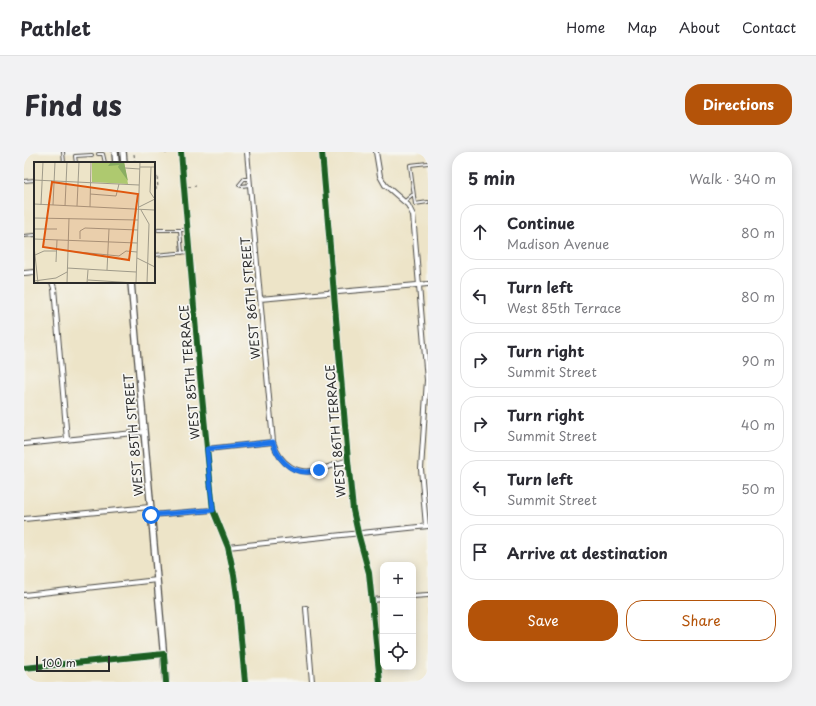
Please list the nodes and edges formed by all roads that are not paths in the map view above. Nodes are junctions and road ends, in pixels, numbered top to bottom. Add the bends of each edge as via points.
1 (63, 152) edge
2 (75, 152) edge
3 (115, 152) edge
4 (123, 152) edge
5 (181, 152) edge
6 (247, 152) edge
7 (322, 152) edge
8 (376, 152) edge
9 (98, 154) dead end
10 (92, 155) dead end
11 (75, 156) junction
12 (64, 162) edge
13 (76, 162) edge
14 (105, 162) edge
15 (116, 162) edge
16 (124, 162) edge
17 (428, 163) edge
18 (250, 178) junction
19 (34, 180) edge
20 (24, 181) edge
21 (250, 185) junction
22 (413, 195) junction
23 (404, 202) junction
24 (428, 202) edge
25 (158, 230) dead end
26 (180, 230) junction
27 (188, 230) junction
28 (34, 235) edge
29 (24, 236) edge
30 (190, 252) junction
31 (182, 253) junction
32 (155, 255) edge
33 (34, 272) edge
34 (24, 273) edge
35 (52, 283) edge
36 (131, 283) edge
37 (428, 284) edge
38 (420, 286) junction
39 (334, 293) junction
40 (260, 299) junction
41 (144, 432) junction
42 (67, 440) junction
43 (273, 442) junction
44 (24, 444) edge
45 (207, 449) junction
46 (348, 460) junction
47 (150, 507) junction
48 (213, 510) junction
49 (151, 515) junction
50 (24, 520) edge
51 (427, 526) edge
52 (358, 533) junction
53 (228, 547) junction
54 (157, 580) junction
55 (24, 595) edge
56 (428, 595) edge
57 (416, 596) edge
58 (380, 599) edge
59 (373, 600) junction
60 (306, 608) dead end
61 (164, 654) junction
62 (24, 668) edge
63 (166, 682) edge
64 (244, 682) edge
65 (312, 682) edge
66 (380, 682) edge

1 - 12 lane
2 - 11 lane
3 - 15 main road
4 - 16 main road
5 - 27 street, WEST 85TH TERRACE
6 - 18 street, WEST 86TH STREET
7 - 39 street, WEST 86TH TERRACE
8 - 23 street via 380,176 385,185
9 - 14 lane via 103,154
10 - 11 lane
11 - 13 lane
17 - 22 lane via 410,165
18 - 21 street, WEST 86TH STREET
18 - 21 lane via 244,179 239,185
19 - 20 lane
21 - 40 street, WEST 86TH STREET
22 - 23 lane
22 - 24 lane via 415,204
23 - 38 street via 413,215
25 - 26 lane
26 - 27 lane
26 - 31 lane
27 - 30 street, WEST 85TH TERRACE
28 - 29 lane
30 - 31 lane
30 - 45 street, WEST 85TH TERRACE
31 - 32 lane
33 - 34 street
35 - 42 street
36 - 41 main road, WEST 85TH STREET
37 - 38 street
38 - 39 street
38 - 51 street via 427,380 421,469
39 - 40 street
39 - 46 street, WEST 86TH TERRACE
40 - 43 street, WEST 86TH STREET
41 - 42 street
41 - 47 main road, WEST 85TH STREET
42 - 44 street
43 - 45 street
43 - 46 street via 280,458 296,470 319,470
45 - 48 street, WEST 85TH TERRACE
46 - 52 street, WEST 86TH TERRACE
47 - 49 main road, WEST 85TH STREET
47 - 50 street
48 - 49 street
48 - 53 street, WEST 85TH TERRACE
49 - 54 main road, WEST 85TH STREET
51 - 52 street
52 - 53 street
52 - 59 street, WEST 86TH TERRACE via 370,573
53 - 64 street, WEST 85TH TERRACE via 237,596
54 - 55 street
54 - 61 main road, WEST 85TH STREET
56 - 57 street
58 - 59 street
59 - 66 street, WEST 86TH TERRACE
60 - 65 street
61 - 62 street
61 - 63 main road, WEST 85TH STREET

